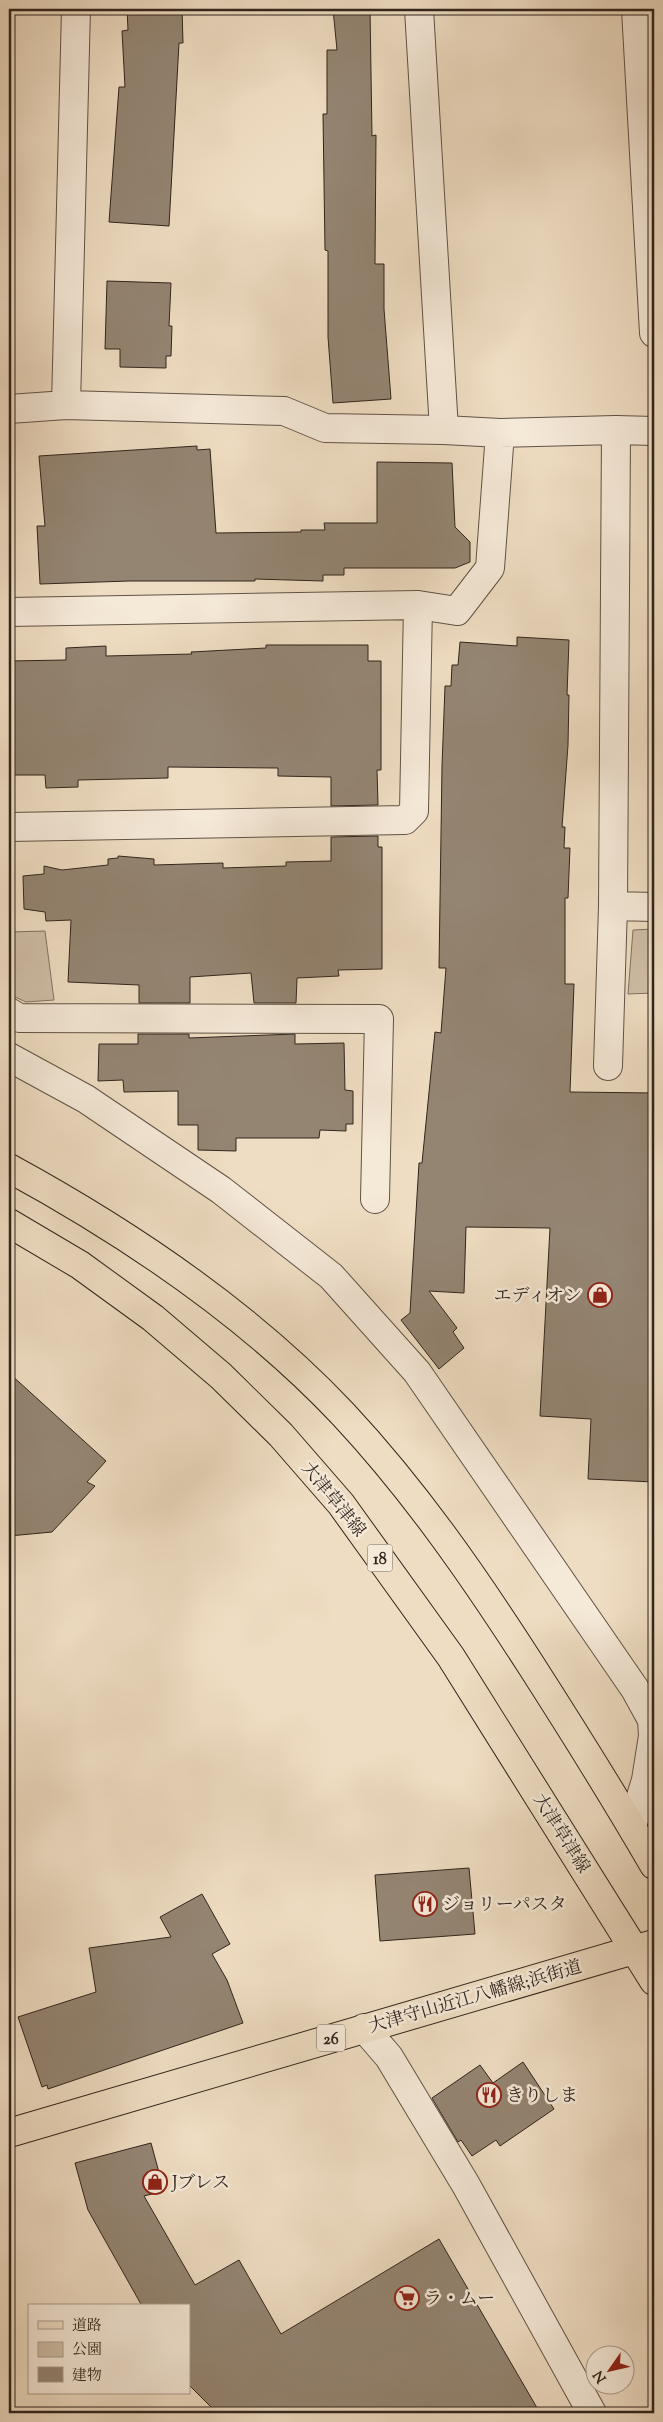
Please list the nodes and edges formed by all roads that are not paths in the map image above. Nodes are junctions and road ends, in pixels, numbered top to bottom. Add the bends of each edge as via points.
1 (76, 9) edge
2 (419, 9) edge
3 (636, 9) edge
4 (654, 333) edge
5 (66, 405) junction
6 (9, 409) edge
7 (444, 430) junction
8 (616, 430) junction
9 (654, 431) edge
10 (500, 434) junction
11 (418, 605) junction
12 (9, 612) edge
13 (9, 827) edge
14 (613, 906) junction
15 (654, 907) edge
16 (9, 1012) edge
17 (9, 1058) edge
18 (608, 1066) dead end
19 (9, 1168) edge
20 (375, 1199) dead end
21 (9, 1224) edge
22 (632, 1826) junction
23 (654, 1864) edge
24 (645, 1947) edge
25 (654, 1981) edge
26 (364, 2028) junction
27 (9, 2133) edge
28 (592, 2413) edge

1 - 5 street
2 - 7 street
3 - 4 street
5 - 6 street
5 - 7 street via 284,411 325,428
7 - 10 street
8 - 9 street
8 - 10 street
8 - 14 street
10 - 11 street via 490,568 457,611
11 - 12 street
11 - 13 street via 414,811 405,820
14 - 15 street
14 - 18 street
16 - 20 street via 19,1018 379,1020
17 - 22 street via 86,1099 221,1190 331,1276 417,1372 635,1689 652,1720 652,1752
19 - 22 main road via 138,1245 226,1307 344,1415 420,1505 476,1580
21 - 24 main road, 大津草津線 / 18 via 80,1265 153,1318 228,1383 281,1435 335,1497 451,1657
22 - 23 main road
24 - 25 main road, 大津草津線 / 18
24 - 26 main road, 大津守山近江八幡線;浜街道 / 26
26 - 27 main road, 大津守山近江八幡線;浜街道 / 26
26 - 28 street via 389,2057 466,2185

